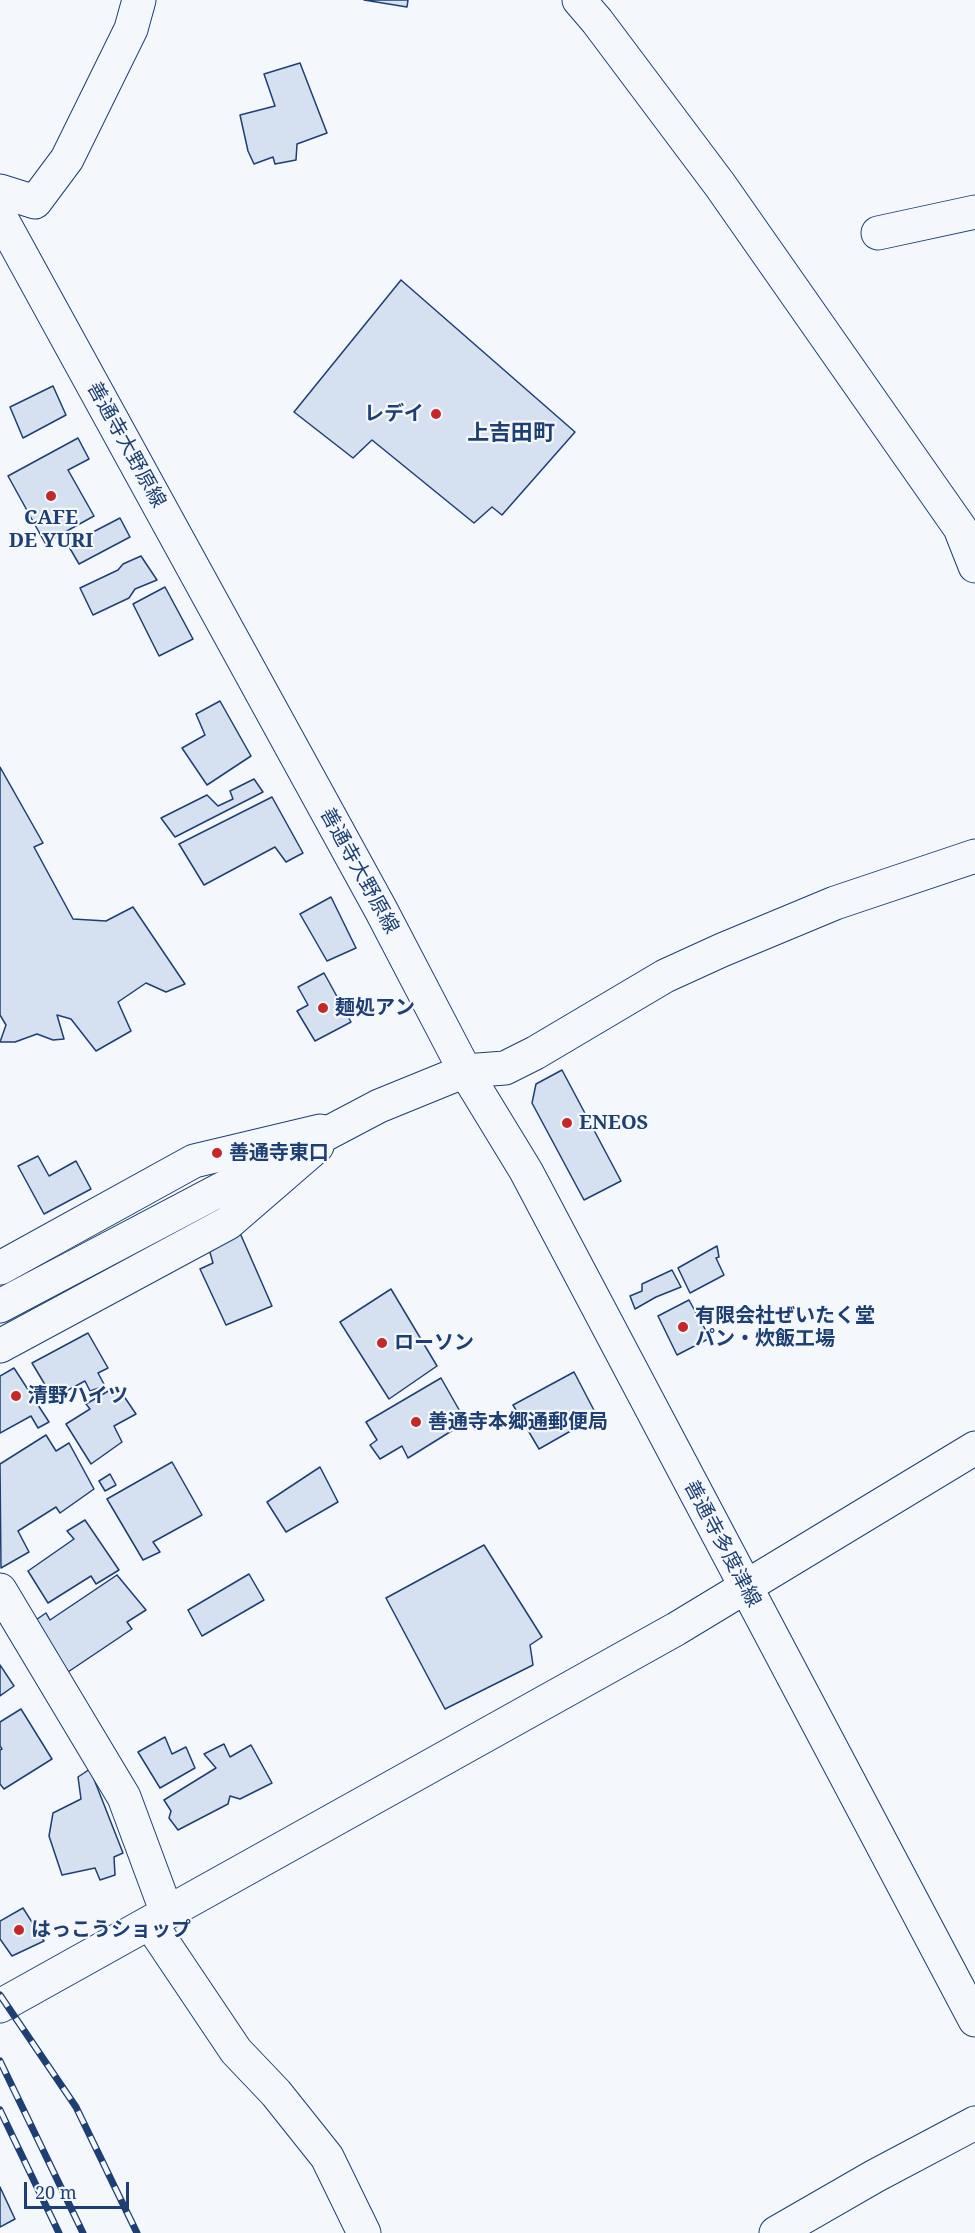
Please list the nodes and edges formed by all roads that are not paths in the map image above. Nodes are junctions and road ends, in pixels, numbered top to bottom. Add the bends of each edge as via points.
1 (139, 0) edge
2 (579, 0) edge
3 (0, 191) edge
4 (975, 212) edge
5 (0, 216) edge
6 (879, 233) dead end
7 (975, 566) edge
8 (975, 856) edge
9 (465, 1071) junction
10 (339, 1127) junction
11 (0, 1268) edge
12 (0, 1306) edge
13 (0, 1346) edge
14 (975, 1448) edge
15 (746, 1588) junction
16 (0, 1590) edge
17 (158, 1918) junction
18 (0, 2006) edge
19 (975, 2020) edge
20 (975, 2123) edge
21 (364, 2233) edge
22 (776, 2233) edge

1 - 3 street via 131,29 67,159 35,202
2 - 7 street via 734,205 960,528
4 - 6 street
5 - 9 street, 善通寺大野原線
8 - 9 street via 835,903 722,950 665,976 505,1068
9 - 10 street
9 - 15 street, 善通寺多度津線 via 526,1171
10 - 11 street via 194,1161
10 - 12 street
10 - 13 street via 228,1223
14 - 15 street
15 - 17 street
15 - 19 street, 善通寺多度津線
16 - 17 street via 124,1797
17 - 18 street
17 - 21 street via 236,2051 327,2157
20 - 22 street

